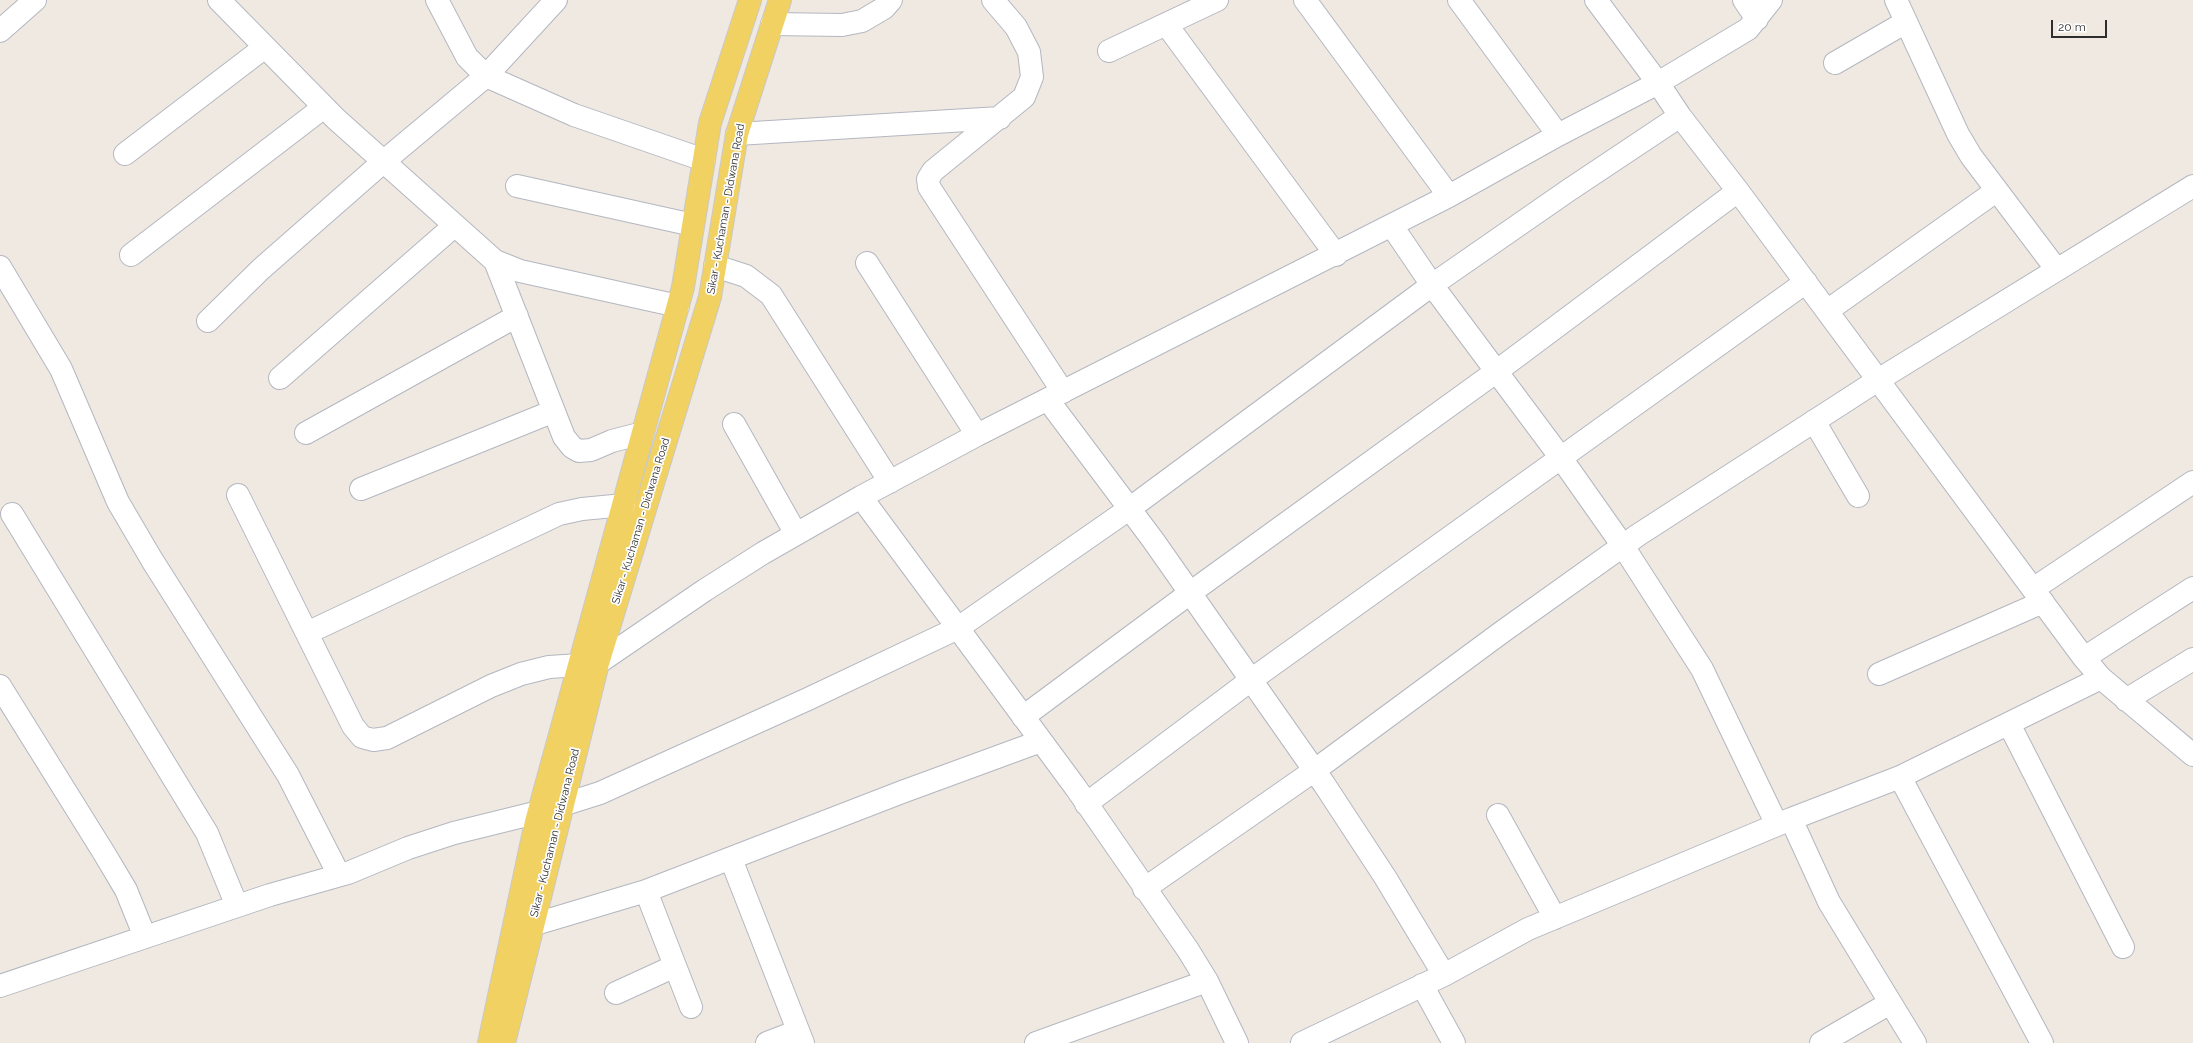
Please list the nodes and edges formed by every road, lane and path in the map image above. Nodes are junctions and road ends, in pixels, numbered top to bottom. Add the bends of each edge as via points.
1 (35, 0) edge
2 (219, 0) edge
3 (437, 0) edge
4 (556, 0) edge
5 (780, 0) edge
6 (891, 0) edge
7 (993, 0) edge
8 (1217, 0) edge
9 (1305, 0) edge
10 (1459, 0) edge
11 (1596, 0) edge
12 (1744, 0) edge
13 (1771, 0) edge
14 (1896, 0) edge
15 (745, 1) edge
16 (1757, 19) junction
17 (1906, 22) junction
18 (772, 24) junction
19 (1166, 24) junction
20 (0, 31) edge
21 (266, 47) junction
22 (1109, 51) dead end
23 (1835, 63) dead end
24 (486, 76) junction
25 (1658, 83) junction
26 (324, 107) junction
27 (1680, 116) junction
28 (1000, 118) junction
29 (737, 134) junction
30 (1558, 135) junction
31 (125, 154) dead end
32 (704, 160) junction
33 (383, 162) junction
34 (517, 186) dead end
35 (2193, 186) edge
36 (1996, 191) junction
37 (1738, 192) junction
38 (1450, 196) junction
39 (694, 225) junction
40 (454, 226) junction
41 (1392, 226) junction
42 (132, 255) dead end
43 (1336, 255) junction
44 (495, 261) junction
45 (867, 263) dead end
46 (715, 266) junction
47 (0, 267) edge
48 (2057, 270) junction
49 (1806, 282) junction
50 (1432, 285) junction
51 (7, 292) edge
52 (678, 306) junction
53 (1827, 311) junction
54 (517, 316) junction
55 (208, 321) dead end
56 (1498, 371) junction
57 (280, 378) dead end
58 (1878, 380) junction
59 (1055, 396) junction
60 (554, 411) junction
61 (1814, 422) junction
62 (734, 424) dead end
63 (306, 433) dead end
64 (644, 433) junction
65 (977, 435) junction
66 (1561, 458) junction
67 (890, 482) junction
68 (2193, 482) edge
69 (361, 489) dead end
70 (238, 495) dead end
71 (1858, 496) dead end
72 (861, 497) junction
73 (624, 505) junction
74 (1129, 509) junction
75 (12, 514) dead end
76 (796, 534) junction
77 (1623, 546) junction
78 (2193, 588) edge
79 (1190, 593) junction
80 (2038, 596) junction
81 (958, 628) junction
82 (307, 633) junction
83 (2084, 658) junction
84 (2193, 660) edge
85 (589, 664) junction
86 (1879, 674) dead end
87 (2101, 678) junction
88 (1251, 680) junction
89 (0, 686) edge
90 (2126, 700) junction
91 (1024, 717) junction
92 (2009, 724) junction
93 (1041, 741) junction
94 (2193, 755) edge
95 (1315, 770) junction
96 (1900, 777) junction
97 (1086, 804) junction
98 (562, 805) junction
99 (539, 812) junction
100 (1498, 815) dead end
101 (1784, 822) junction
102 (731, 859) junction
103 (339, 875) junction
104 (1144, 889) junction
105 (646, 891) junction
106 (237, 906) junction
107 (1555, 918) junction
108 (532, 925) junction
109 (145, 937) junction
110 (2123, 947) dead end
111 (675, 966) junction
112 (1444, 975) junction
113 (1207, 981) junction
114 (1422, 985) junction
115 (0, 986) edge
116 (616, 993) dead end
117 (1890, 1003) junction
118 (690, 1007) dead end
119 (800, 1037) edge
120 (489, 1043) edge
121 (504, 1043) edge
122 (767, 1043) edge
123 (1036, 1043) edge
124 (1237, 1043) edge
125 (1302, 1043) edge
126 (1454, 1043) edge
127 (1821, 1043) edge
128 (1915, 1043) edge
129 (2042, 1043) edge

1 - 20 street
2 - 21 street
3 - 24 street via 467,57
4 - 24 street
5 - 18 main road, Sikar - Kuchaman - Didwana Road
6 - 18 street via 884,8 855,23
7 - 28 street via 1016,27 1029,52 1032,77 1024,97
8 - 19 street
9 - 38 street
10 - 30 street
11 - 25 street
12 - 16 street
13 - 16 street
14 - 17 street
15 - 32 main road, Sikar - Kuchaman - Didwana Road via 710,123
16 - 25 street via 1748,29
17 - 23 street
17 - 36 street via 1958,134
18 - 29 main road, Sikar - Kuchaman - Didwana Road
19 - 22 street
19 - 43 street
21 - 26 street
21 - 31 street
24 - 32 street via 574,115
24 - 33 street
25 - 27 street
25 - 30 street
26 - 33 street
26 - 42 street
27 - 37 street
27 - 50 street
28 - 29 street
28 - 59 street via 933,171 928,179 929,187
29 - 46 main road, Sikar - Kuchaman - Didwana Road
30 - 38 street
32 - 39 main road, Sikar - Kuchaman - Didwana Road
33 - 40 street
33 - 55 street via 261,269
34 - 39 street
35 - 48 street
36 - 48 street
36 - 53 street
37 - 49 street
37 - 56 street
38 - 41 street
39 - 52 main road, Sikar - Kuchaman - Didwana Road
40 - 44 street
40 - 57 street
41 - 43 street
41 - 50 street
43 - 59 street
44 - 52 street via 520,271
44 - 54 street
45 - 65 street
46 - 67 street via 746,276 772,295
46 - 85 main road, Sikar - Kuchaman - Didwana Road via 710,297
47 - 51 street
48 - 58 street
49 - 53 street
49 - 66 street
50 - 56 street
50 - 74 street
51 - 103 street via 61,369 118,502 288,775
52 - 64 main road, Sikar - Kuchaman - Didwana Road
53 - 58 street
54 - 60 street
54 - 63 street
56 - 66 street
56 - 79 street
58 - 61 street
58 - 80 street
59 - 65 street
59 - 74 street
60 - 64 street via 564,437 579,451 591,450 612,441
60 - 69 street
61 - 71 street
61 - 77 street
62 - 76 street
64 - 73 main road, Sikar - Kuchaman - Didwana Road
65 - 67 street
66 - 77 street
66 - 88 street
67 - 72 street
68 - 80 street
70 - 82 street
72 - 76 street
72 - 81 street
73 - 82 street via 559,514
73 - 85 main road, Sikar - Kuchaman - Didwana Road
74 - 79 street
74 - 81 street
75 - 106 street via 207,833
76 - 85 street
77 - 95 street
77 - 101 street via 1702,669
78 - 83 street
79 - 88 street
79 - 91 street
80 - 83 street
80 - 86 street
81 - 91 street
81 - 98 street via 600,793
82 - 85 street via 353,726 362,736 373,740 387,738 491,686 521,674 549,667
83 - 87 street
84 - 90 street
85 - 98 main road, Sikar - Kuchaman - Didwana Road
85 - 99 main road, Sikar - Kuchaman - Didwana Road
87 - 90 street
87 - 92 street
88 - 95 street
88 - 97 street
89 - 109 street via 119,877
90 - 94 street
91 - 93 street
92 - 96 street
92 - 110 street
93 - 97 street
93 - 102 street
95 - 104 street
95 - 112 street via 1385,876
96 - 101 street
96 - 129 street
97 - 104 street
98 - 108 main road, Sikar - Kuchaman - Didwana Road
99 - 103 street via 454,833
99 - 120 main road, Sikar - Kuchaman - Didwana Road
100 - 107 street
101 - 107 street
101 - 117 street
102 - 105 street
102 - 119 street
103 - 106 street
104 - 113 street
105 - 108 street
105 - 111 street
106 - 109 street
107 - 112 street via 1528,929
108 - 121 main road, Sikar - Kuchaman - Didwana Road
109 - 115 street
111 - 116 street
111 - 118 street
112 - 114 street
113 - 123 street
113 - 124 street
114 - 125 street
114 - 126 street
117 - 127 street
117 - 128 street
119 - 122 street

